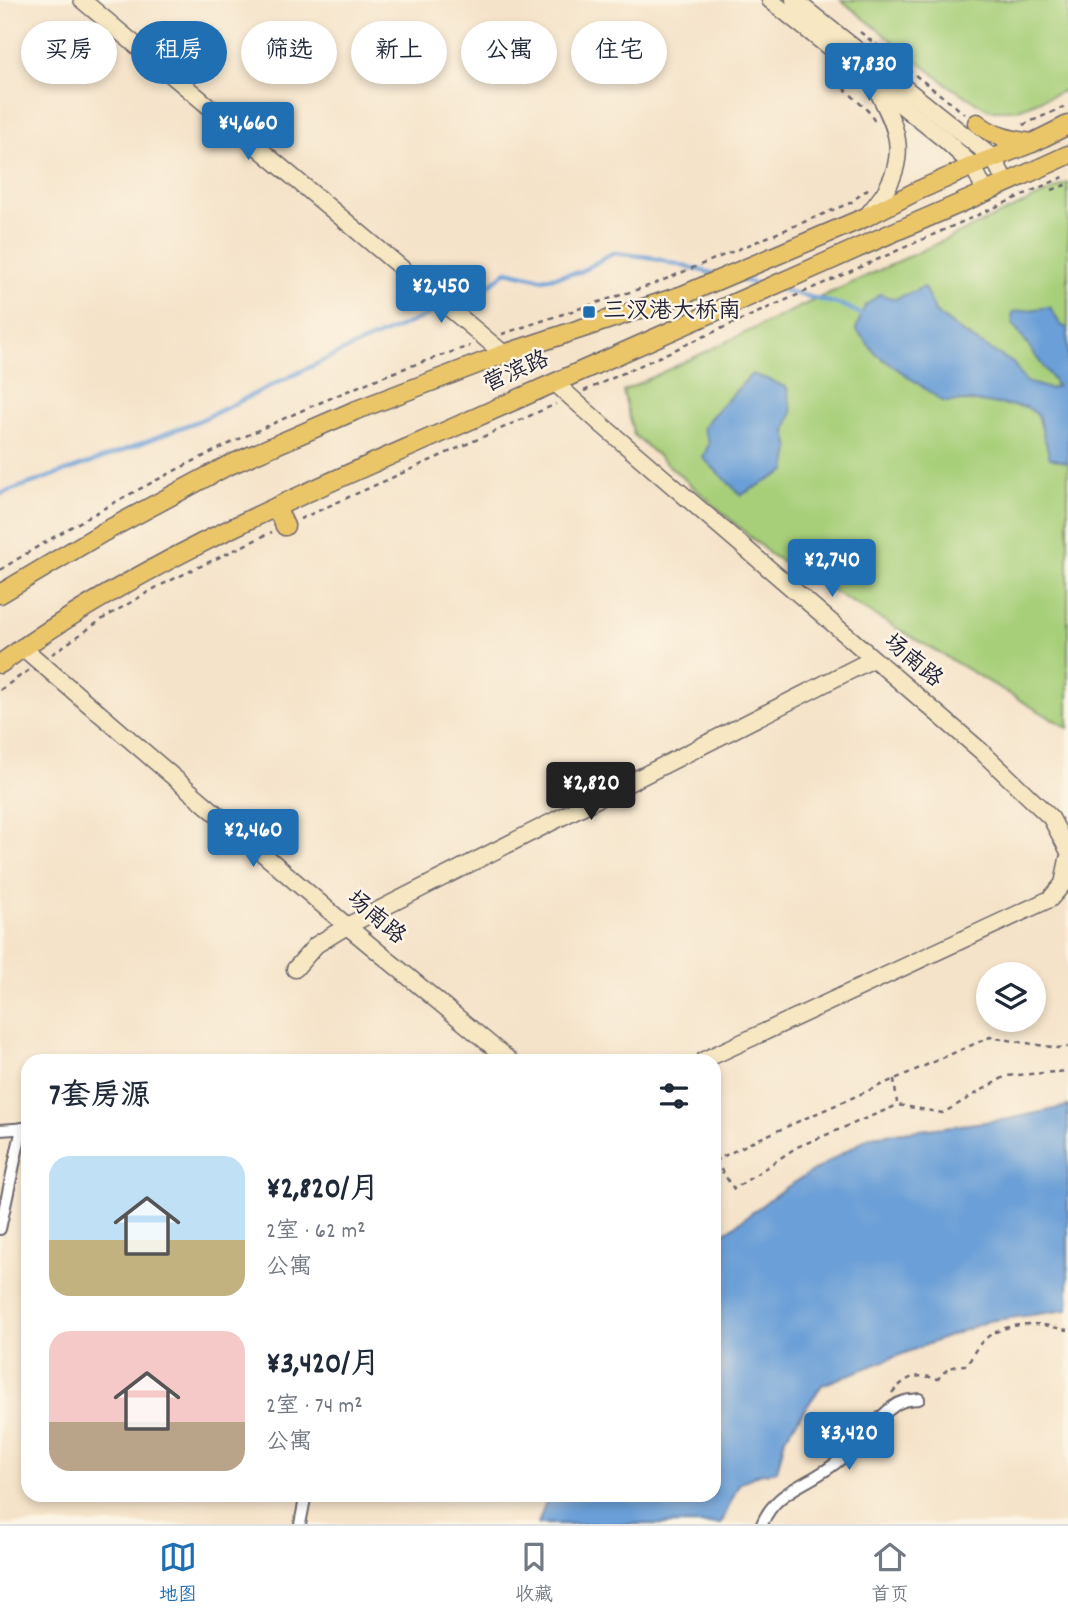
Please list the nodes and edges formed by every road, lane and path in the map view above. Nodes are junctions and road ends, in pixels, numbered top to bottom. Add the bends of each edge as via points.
1 (82, 0) edge
2 (770, 0) edge
3 (794, 0) edge
4 (861, 33) dead end
5 (873, 82) junction
6 (844, 89) dead end
7 (1068, 105) edge
8 (977, 123) joint
9 (1068, 125) edge
10 (1020, 126) dead end
11 (880, 130) dead end
12 (1032, 143) junction
13 (1068, 155) edge
14 (993, 158) junction
15 (973, 166) junction
16 (1068, 175) edge
17 (1006, 182) junction
18 (1068, 184) edge
19 (870, 187) dead end
20 (1052, 190) dead end
21 (986, 193) junction
22 (866, 217) junction
23 (882, 247) junction
24 (654, 284) dead end
25 (504, 354) junction
26 (555, 383) junction
27 (571, 397) junction
28 (276, 508) junction
29 (285, 526) junction
30 (0, 594) edge
31 (22, 647) junction
32 (873, 659) junction
33 (40, 662) junction
34 (0, 664) edge
35 (0, 690) edge
36 (1068, 849) edge
37 (1068, 859) edge
38 (347, 926) junction
39 (296, 969) dead end
40 (1068, 1047) edge
41 (502, 1054) edge
42 (717, 1054) edge
43 (1068, 1071) edge
44 (894, 1079) junction
45 (898, 1105) junction
46 (21, 1128) edge
47 (0, 1130) edge
48 (21, 1144) edge
49 (721, 1157) edge
50 (721, 1171) edge
51 (0, 1229) edge
52 (1068, 1330) edge
53 (919, 1399) dead end
54 (882, 1416) junction
55 (304, 1502) edge
56 (300, 1524) edge
57 (762, 1524) edge

1 - 25 street
2 - 5 street
3 - 14 street
4 - 8 path
5 - 15 street
5 - 22 street via 899,144 897,164 886,190
6 - 11 path via 868,111
7 - 10 path
8 - 12 main road via 1002,138
9 - 12 main road, 营滨路
12 - 14 main road, 营滨路
13 - 17 main road, 营滨路
14 - 15 main road, 营滨路
14 - 17 street
15 - 21 street
15 - 22 main road, 营滨路
16 - 23 path
17 - 21 main road, 营滨路
18 - 20 path
19 - 24 path via 850,203
21 - 23 main road, 营滨路
22 - 25 main road, 营滨路 via 683,295
23 - 26 main road, 营滨路 via 690,322
23 - 27 path
25 - 30 main road, 营滨路 via 225,467
26 - 27 street, 场南路
26 - 28 main road, 营滨路
27 - 29 path
27 - 32 street, 场南路
28 - 29 main road
28 - 31 main road, 营滨路 via 172,558
29 - 33 path via 157,587
31 - 33 street, 场南路
31 - 34 main road, 营滨路
32 - 36 street, 场南路 via 1051,818
32 - 38 street
33 - 35 path
33 - 38 street, 场南路
37 - 42 street via 1063,884 1050,900
38 - 39 street via 316,945
38 - 41 street, 场南路
40 - 44 path via 990,1037
43 - 45 path via 1006,1076 943,1113
44 - 45 path
44 - 49 path
45 - 50 path via 797,1147 734,1189
46 - 47 street
48 - 51 street
52 - 54 path via 1037,1324 998,1331 986,1337 968,1365 952,1366 938,1379 919,1375 907,1379 883,1404
53 - 54 street via 895,1405
54 - 57 street via 853,1449 777,1501
55 - 56 street

